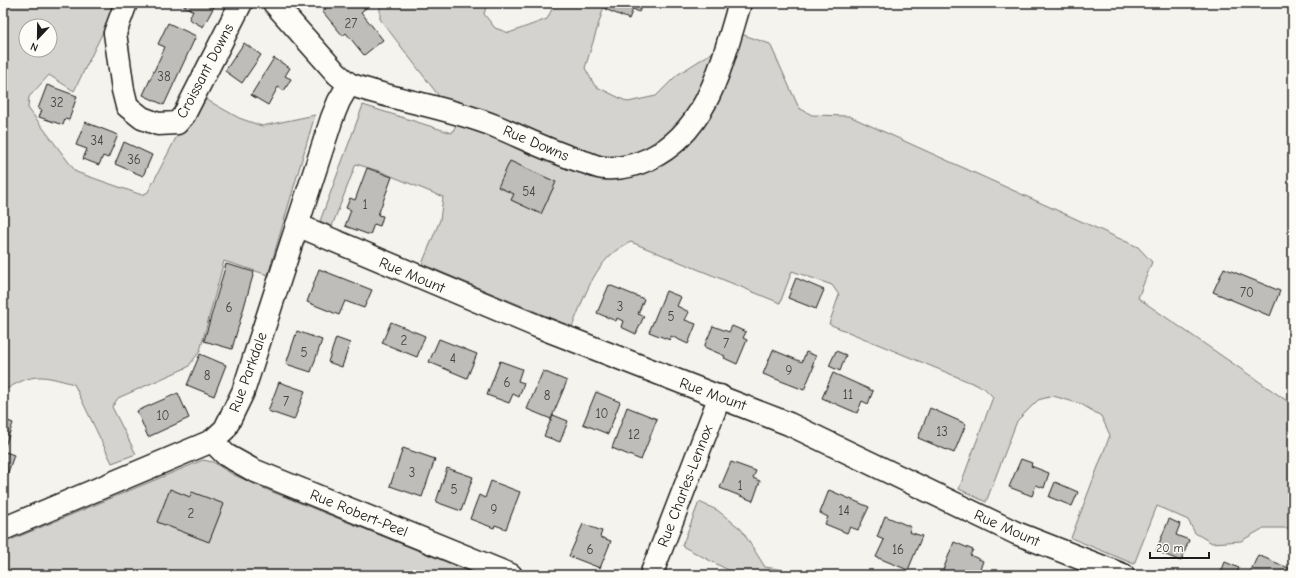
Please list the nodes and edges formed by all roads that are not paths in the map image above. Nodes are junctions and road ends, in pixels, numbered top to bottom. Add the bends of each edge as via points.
1 (126, 3) edge
2 (241, 3) edge
3 (274, 3) edge
4 (740, 3) edge
5 (349, 84) junction
6 (298, 225) junction
7 (720, 396) junction
8 (212, 441) junction
9 (3, 529) edge
10 (511, 575) edge
11 (651, 575) edge
12 (1122, 575) edge

1 - 2 street, Croissant Downs via 115,34 124,95 127,106 142,118 158,124 177,123 184,115
3 - 5 street, Rue Downs via 337,74
4 - 5 street, Rue Downs via 709,96 697,119 681,138 661,153 643,162 622,167 604,168 570,158 493,126
5 - 6 street, Rue Parkdale via 332,118
6 - 7 street, Rue Mount via 537,326
6 - 8 street, Rue Parkdale via 243,392 225,429
7 - 11 street, Rue Charles-Lennox
7 - 12 street, Rue Mount via 789,424 1016,533
8 - 9 street, Rue Parkdale
8 - 10 street, Rue Robert-Peel via 226,455 253,470

